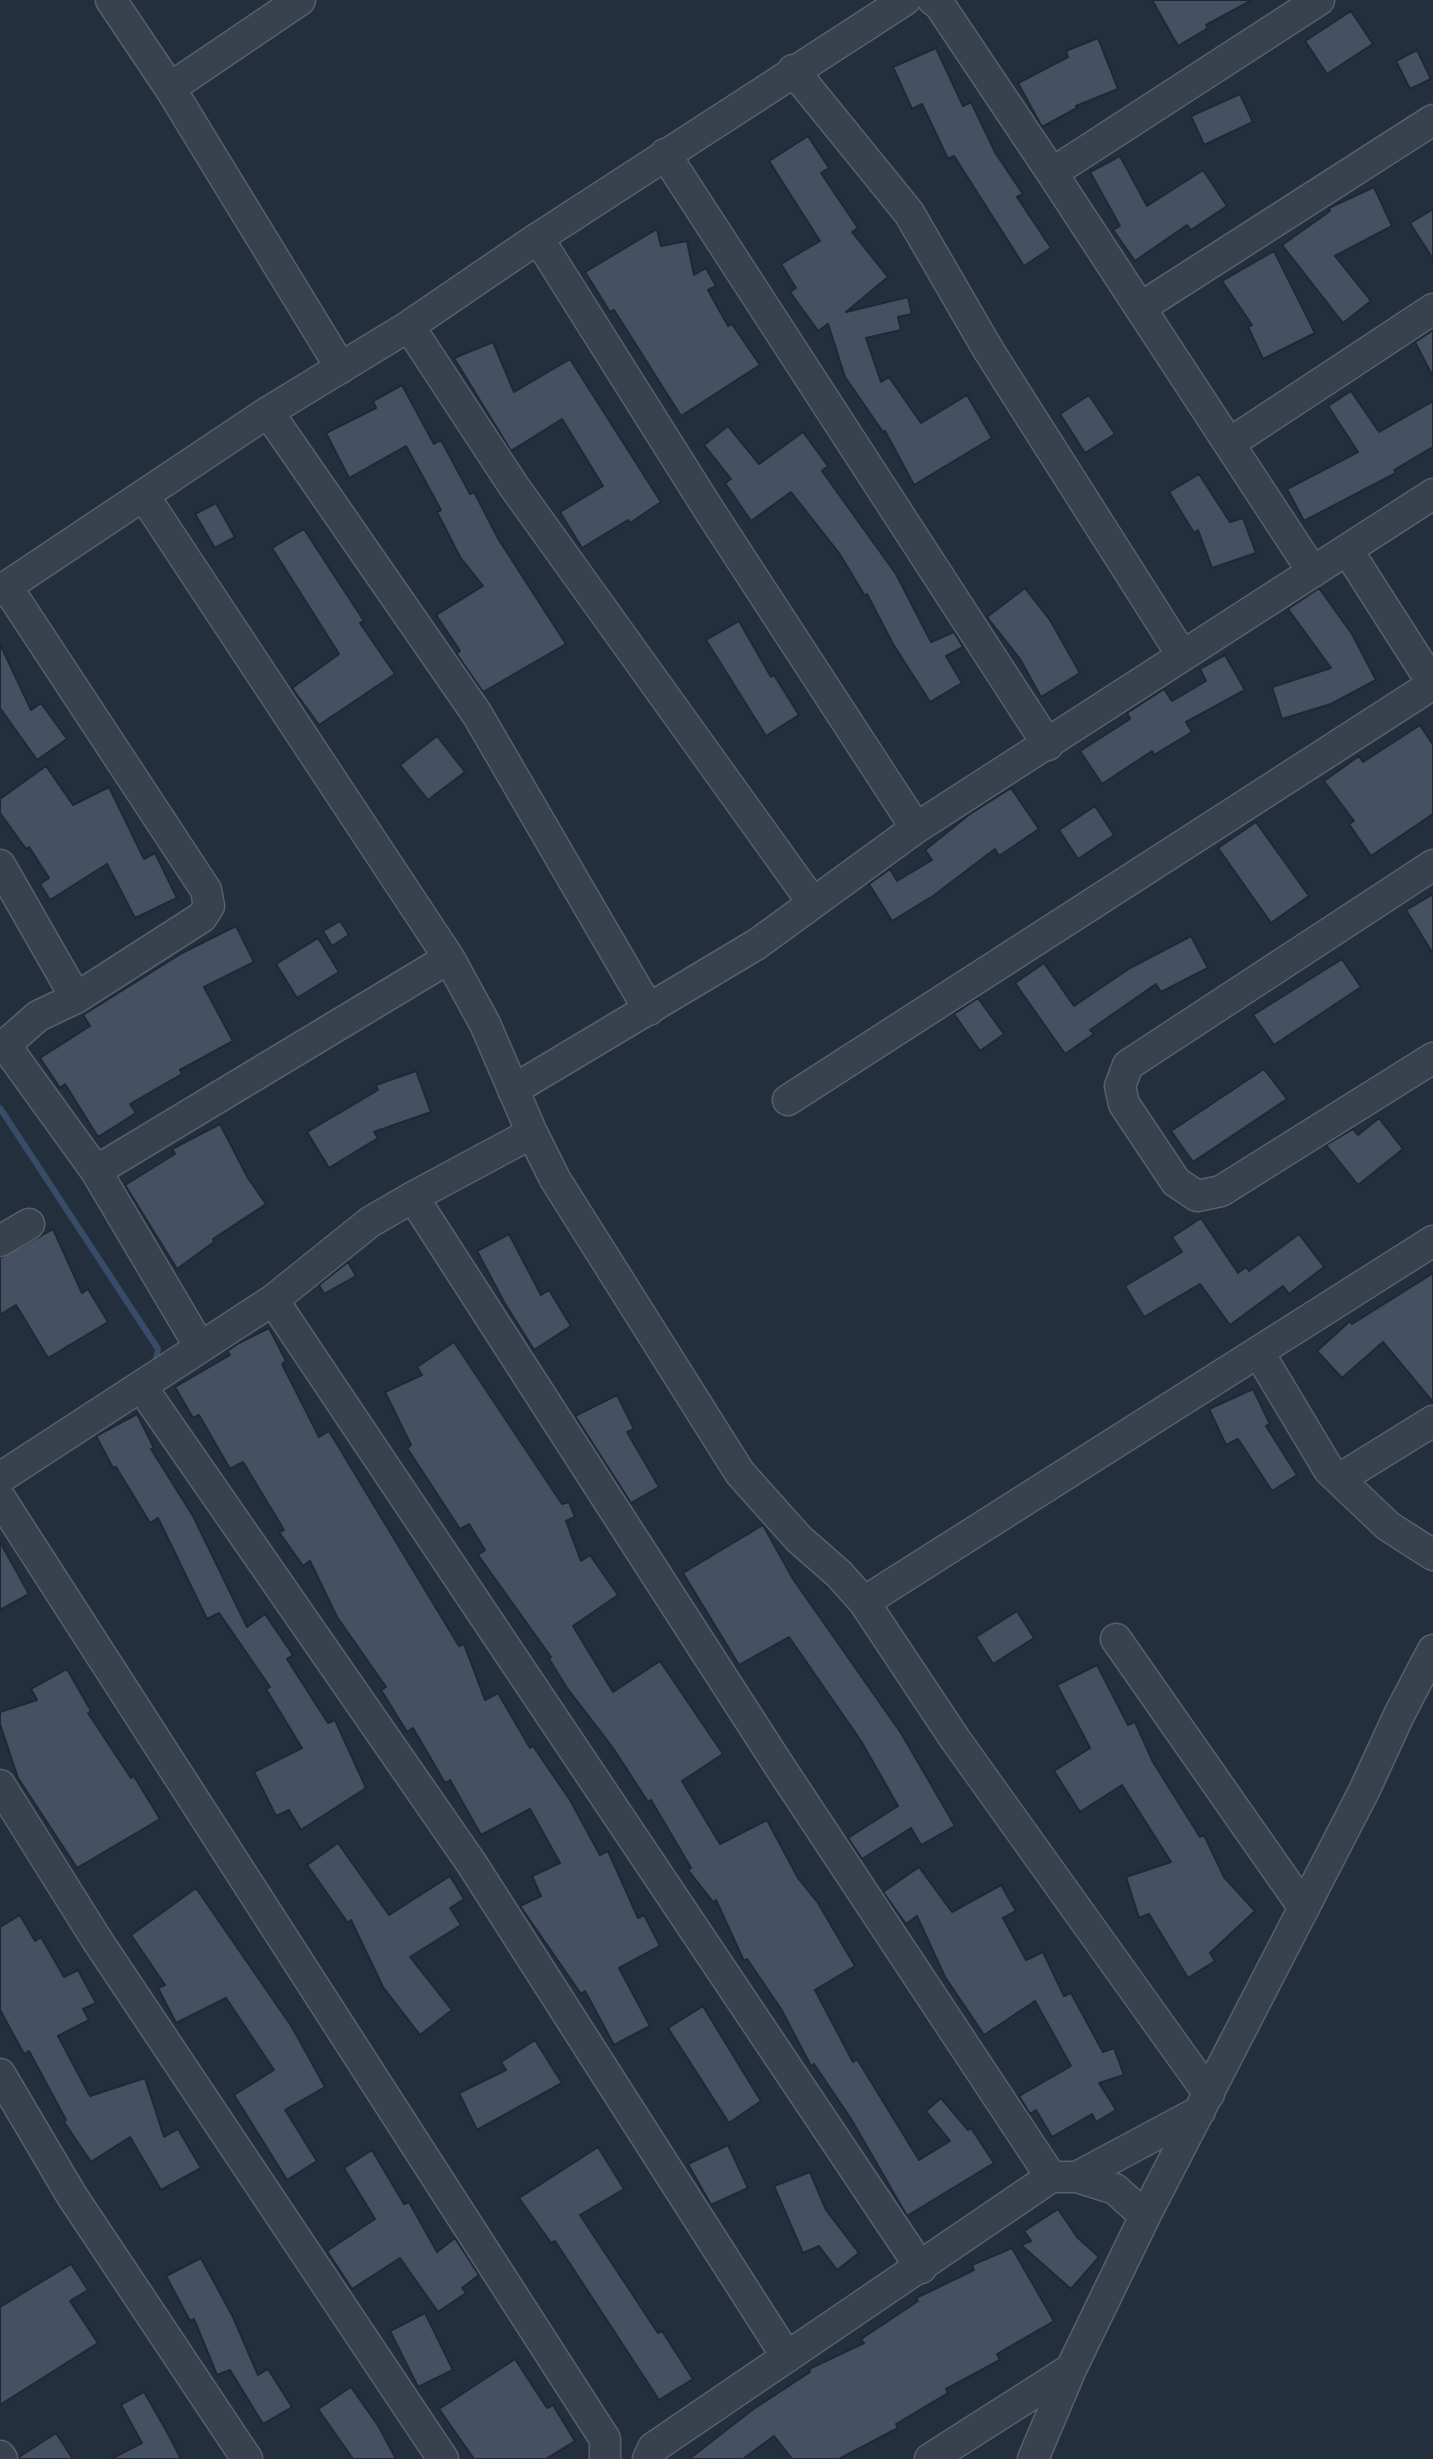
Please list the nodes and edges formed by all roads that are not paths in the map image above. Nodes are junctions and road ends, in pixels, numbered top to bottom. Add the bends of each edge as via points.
1 (111, 0) edge
2 (300, 0) edge
3 (905, 0) edge
4 (933, 0) edge
5 (1319, 0) edge
6 (793, 70) junction
7 (170, 88) junction
8 (1433, 120) edge
9 (665, 154) junction
10 (1052, 173) junction
11 (538, 238) junction
12 (1140, 308) junction
13 (1433, 309) edge
14 (409, 326) junction
15 (341, 368) junction
16 (268, 412) junction
17 (1230, 443) junction
18 (1433, 494) edge
19 (144, 496) junction
20 (1348, 551) junction
21 (1313, 572) junction
22 (3, 589) edge
23 (1182, 655) junction
24 (1433, 684) edge
25 (1048, 745) junction
26 (916, 828) junction
27 (0, 865) edge
28 (1433, 865) edge
29 (813, 903) junction
30 (449, 958) junction
31 (76, 998) junction
32 (649, 1010) junction
33 (1433, 1058) edge
34 (513, 1090) junction
35 (788, 1100) dead end
36 (532, 1133) junction
37 (96, 1171) junction
38 (413, 1198) junction
39 (29, 1224) dead end
40 (0, 1241) edge
41 (1433, 1241) edge
42 (273, 1300) junction
43 (200, 1347) junction
44 (1259, 1353) junction
45 (141, 1387) junction
46 (1433, 1421) edge
47 (0, 1478) edge
48 (1341, 1478) junction
49 (0, 1499) edge
50 (1433, 1555) edge
51 (864, 1602) junction
52 (1116, 1639) dead end
53 (1433, 1650) edge
54 (0, 1785) edge
55 (1304, 1908) junction
56 (0, 2074) edge
57 (1204, 2102) junction
58 (1064, 2177) junction
59 (1145, 2216) junction
60 (921, 2268) junction
61 (787, 2357) junction
62 (1071, 2370) junction
63 (247, 2459) edge
64 (443, 2459) edge
65 (605, 2459) edge
66 (648, 2459) edge
67 (930, 2459) edge
68 (1033, 2459) edge

1 - 7 street
2 - 7 street
3 - 6 street
4 - 10 street
5 - 10 street
6 - 9 street
6 - 23 street via 909,213 989,351
7 - 15 street
8 - 12 street
9 - 11 street
9 - 25 street
10 - 12 street
11 - 14 street
11 - 26 street
12 - 17 street
13 - 17 street
14 - 15 street
14 - 29 street via 513,485
15 - 16 street
16 - 19 street
16 - 32 street via 477,714
17 - 21 street
18 - 20 street
19 - 22 street
19 - 30 street
20 - 21 street
20 - 24 street
21 - 23 street
22 - 31 street via 206,890 209,906 202,917
23 - 25 street
24 - 35 street
25 - 26 street
26 - 29 street
27 - 31 street
28 - 33 street via 1128,1065 1120,1086 1124,1104 1176,1182 1197,1196 1221,1191
29 - 32 street via 757,944
30 - 34 street via 485,1024
30 - 37 street
31 - 37 street via 38,1016 5,1045
32 - 34 street
34 - 36 street
36 - 38 street
36 - 51 street via 555,1179 740,1473
37 - 43 street
38 - 42 street via 370,1223
38 - 58 street via 772,1755
39 - 40 street
41 - 44 street
42 - 43 street
42 - 60 street
43 - 45 street
44 - 48 street via 1329,1469
44 - 51 street
45 - 47 street
45 - 61 street via 472,1864
46 - 48 street
48 - 50 street via 1388,1526
49 - 65 street via 605,2439
51 - 57 street
52 - 55 street
53 - 55 street
54 - 64 street via 97,1940
55 - 57 street
56 - 63 street via 72,2196
57 - 58 street
57 - 59 street
58 - 59 street via 1115,2189
58 - 60 street
59 - 62 street
60 - 61 street
61 - 66 street via 653,2448
62 - 67 street
62 - 68 street

